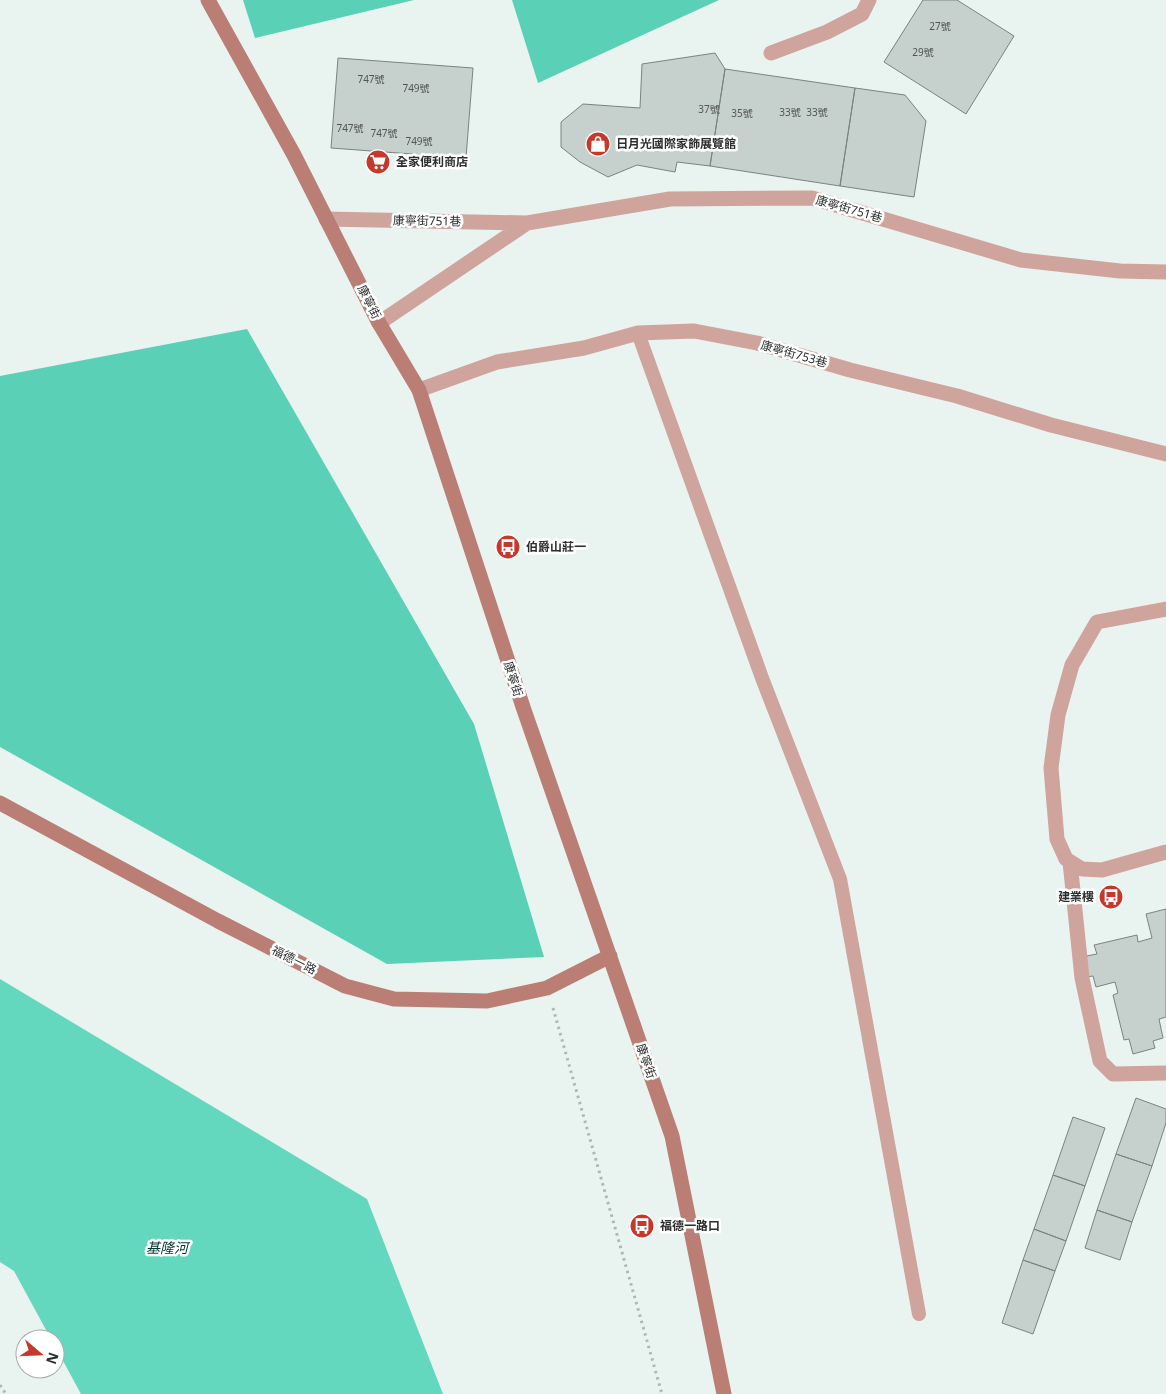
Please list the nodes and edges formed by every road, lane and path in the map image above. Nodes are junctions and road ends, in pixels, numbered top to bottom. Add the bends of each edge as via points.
1 (208, 0) edge
2 (868, 0) edge
3 (771, 53) dead end
4 (326, 220) junction
5 (527, 223) junction
6 (1166, 272) edge
7 (379, 322) junction
8 (638, 333) junction
9 (419, 390) junction
10 (1166, 454) edge
11 (1166, 609) edge
12 (0, 803) edge
13 (1166, 852) edge
14 (1070, 862) junction
15 (610, 956) junction
16 (547, 988) junction
17 (1166, 1073) edge
18 (919, 1314) dead end
19 (0, 1385) edge
20 (6, 1394) edge
21 (662, 1394) edge
22 (724, 1394) edge

1 - 4 street, 康寧街 via 294,155
2 - 3 street via 862,14 828,32
4 - 5 street, 康寧街751巷
4 - 7 street, 康寧街
5 - 6 street, 康寧街751巷 via 670,199 812,198 1021,260 1120,271
5 - 7 street, 康寧街751巷
7 - 9 street, 康寧街
8 - 9 street, 康寧街753巷 via 584,348 497,362
8 - 10 street, 康寧街753巷 via 694,331 757,343 957,396 1051,426
8 - 18 lane via 762,678 840,879
9 - 15 street, 康寧街 via 523,707
11 - 14 street via 1097,622 1072,666 1058,715 1051,768 1057,839
12 - 16 street, 福德一路 via 345,986 394,1000 487,1001
13 - 14 street via 1102,870 1082,869
14 - 17 street via 1082,978 1100,1061 1113,1074
15 - 16 street, 福德一路
15 - 22 street, 康寧街 via 672,1136
16 - 21 path
19 - 20 path

